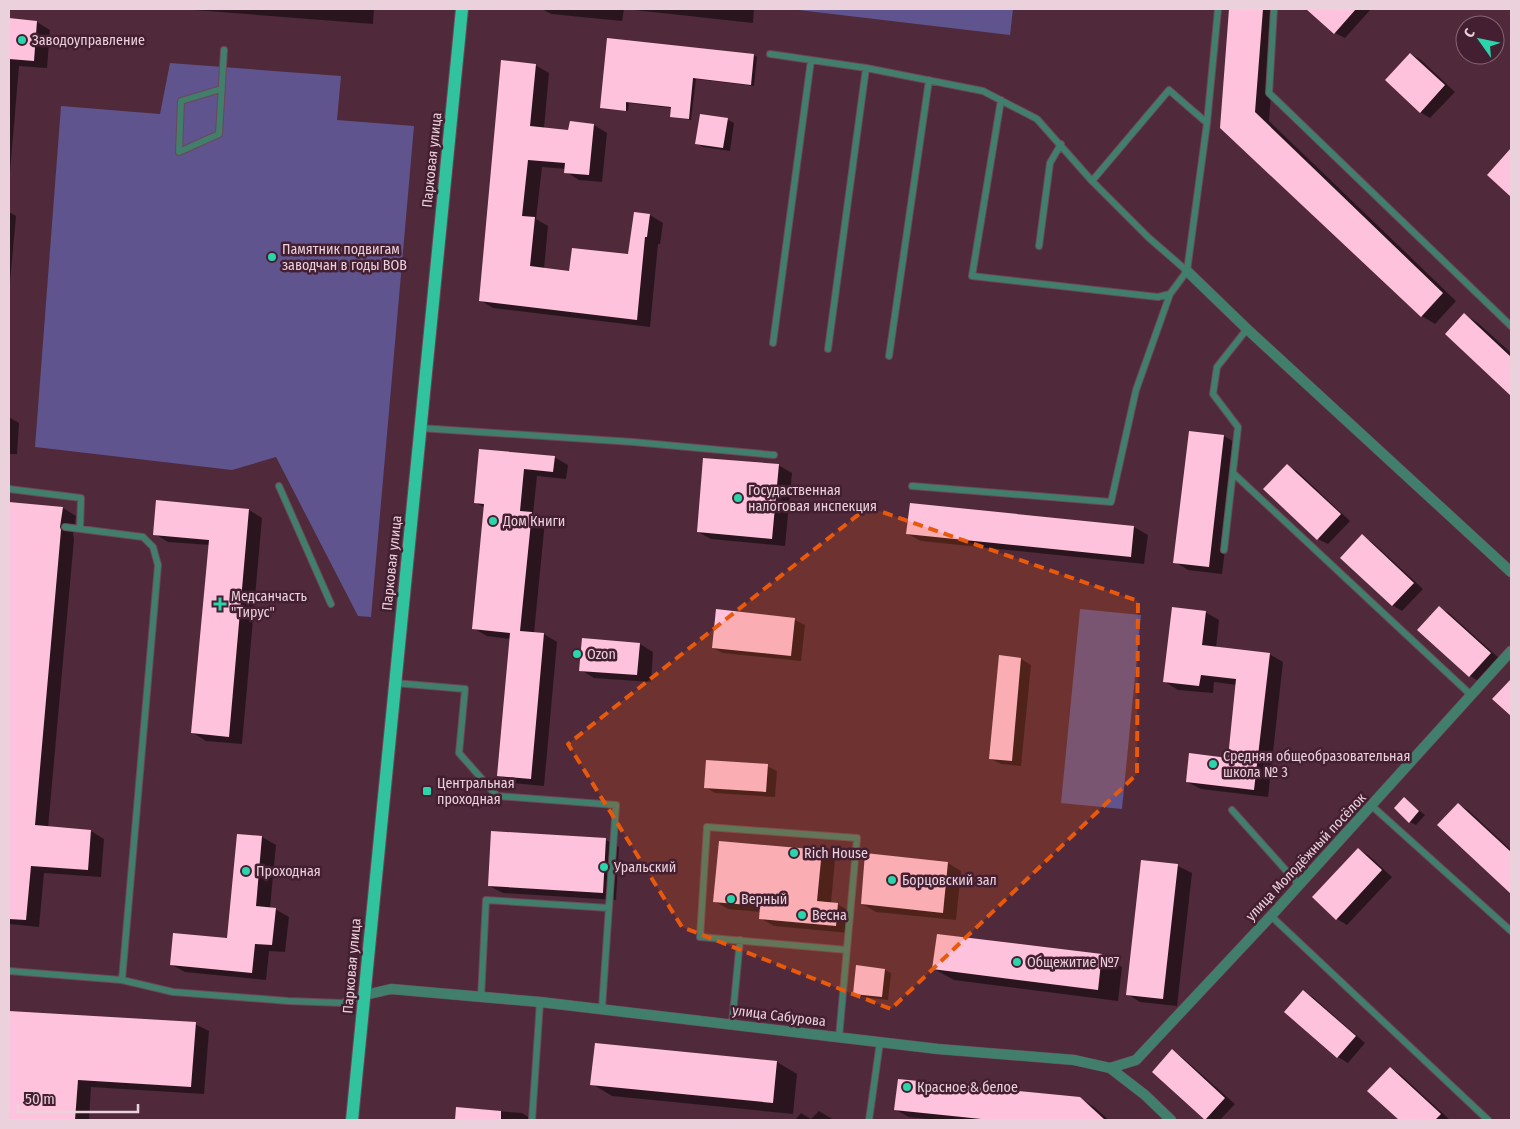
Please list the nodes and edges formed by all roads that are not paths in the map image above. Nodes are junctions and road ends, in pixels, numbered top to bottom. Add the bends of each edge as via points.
1 (462, 9) edge
2 (1218, 9) edge
3 (1274, 9) edge
4 (224, 50) dead end
5 (770, 54) dead end
6 (811, 60) junction
7 (866, 68) junction
8 (929, 80) junction
9 (222, 89) junction
10 (1001, 100) junction
11 (1207, 122) junction
12 (1061, 144) junction
13 (1092, 181) junction
14 (1039, 246) dead end
15 (1187, 271) junction
16 (1170, 294) junction
17 (1511, 326) edge
18 (1248, 329) junction
19 (773, 343) dead end
20 (828, 349) dead end
21 (890, 356) dead end
22 (420, 428) junction
23 (774, 455) dead end
24 (1233, 473) junction
25 (279, 486) dead end
26 (912, 486) dead end
27 (9, 489) edge
28 (65, 527) dead end
29 (80, 528) junction
30 (1224, 550) dead end
31 (1511, 572) edge
32 (331, 604) dead end
33 (1511, 651) edge
34 (395, 683) junction
35 (1471, 695) junction
36 (1372, 806) junction
37 (1232, 810) dead end
38 (1299, 885) junction
39 (609, 908) junction
40 (1270, 916) junction
41 (1511, 931) edge
42 (740, 940) junction
43 (847, 950) junction
44 (9, 971) edge
45 (122, 980) junction
46 (365, 995) junction
47 (480, 997) junction
48 (540, 1002) junction
49 (602, 1008) junction
50 (732, 1024) junction
51 (839, 1038) junction
52 (880, 1042) junction
53 (1110, 1068) junction
54 (352, 1120) edge
55 (532, 1120) edge
56 (869, 1120) edge
57 (1171, 1120) edge
58 (1488, 1120) edge

1 - 22 main road, Парковая улица
2 - 11 lane
3 - 17 lane via 1269,94
4 - 9 lane
5 - 6 lane
6 - 7 lane
6 - 19 lane
7 - 8 lane
7 - 20 lane
8 - 10 lane via 983,91
8 - 21 lane
9 - 9 lane via 219,134 179,152 181,101
10 - 12 lane via 1037,118
10 - 16 lane via 972,276 1158,297
11 - 13 lane via 1169,90
11 - 15 lane
12 - 13 lane
12 - 14 lane via 1050,163
13 - 15 lane
15 - 16 lane
15 - 18 street
16 - 26 lane via 1136,390 1111,502
18 - 24 lane via 1218,367 1213,394 1238,427
18 - 31 street
22 - 23 lane
22 - 34 main road, Парковая улица
24 - 30 lane
24 - 35 lane
25 - 32 lane
27 - 29 lane via 81,498
28 - 29 lane
29 - 45 lane via 143,537 153,547 158,565
33 - 35 street, улица Молодёжный посёлок
34 - 39 lane via 465,689 459,753 497,796 616,805
34 - 46 main road, Парковая улица
35 - 36 street, улица Молодёжный посёлок
36 - 38 street, улица Молодёжный посёлок
36 - 41 lane
37 - 38 lane
38 - 40 street, улица Молодёжный посёлок
39 - 47 lane via 486,900
39 - 49 lane
40 - 53 street, улица Молодёжный посёлок via 1136,1060
40 - 58 lane
42 - 43 lane
42 - 43 lane via 700,937 706,827 856,838
42 - 50 lane
43 - 51 lane
44 - 45 lane
45 - 46 lane via 173,992 280,1001 342,1003
46 - 47 street, улица Сабурова via 391,989
46 - 54 main road, Парковая улица
47 - 48 street, улица Сабурова
48 - 49 street, улица Сабурова
48 - 55 lane
49 - 50 street, улица Сабурова
50 - 51 street, улица Сабурова
51 - 52 street, улица Сабурова
52 - 53 street, улица Сабурова via 1074,1060
52 - 56 lane
53 - 57 street, улица Сабурова

